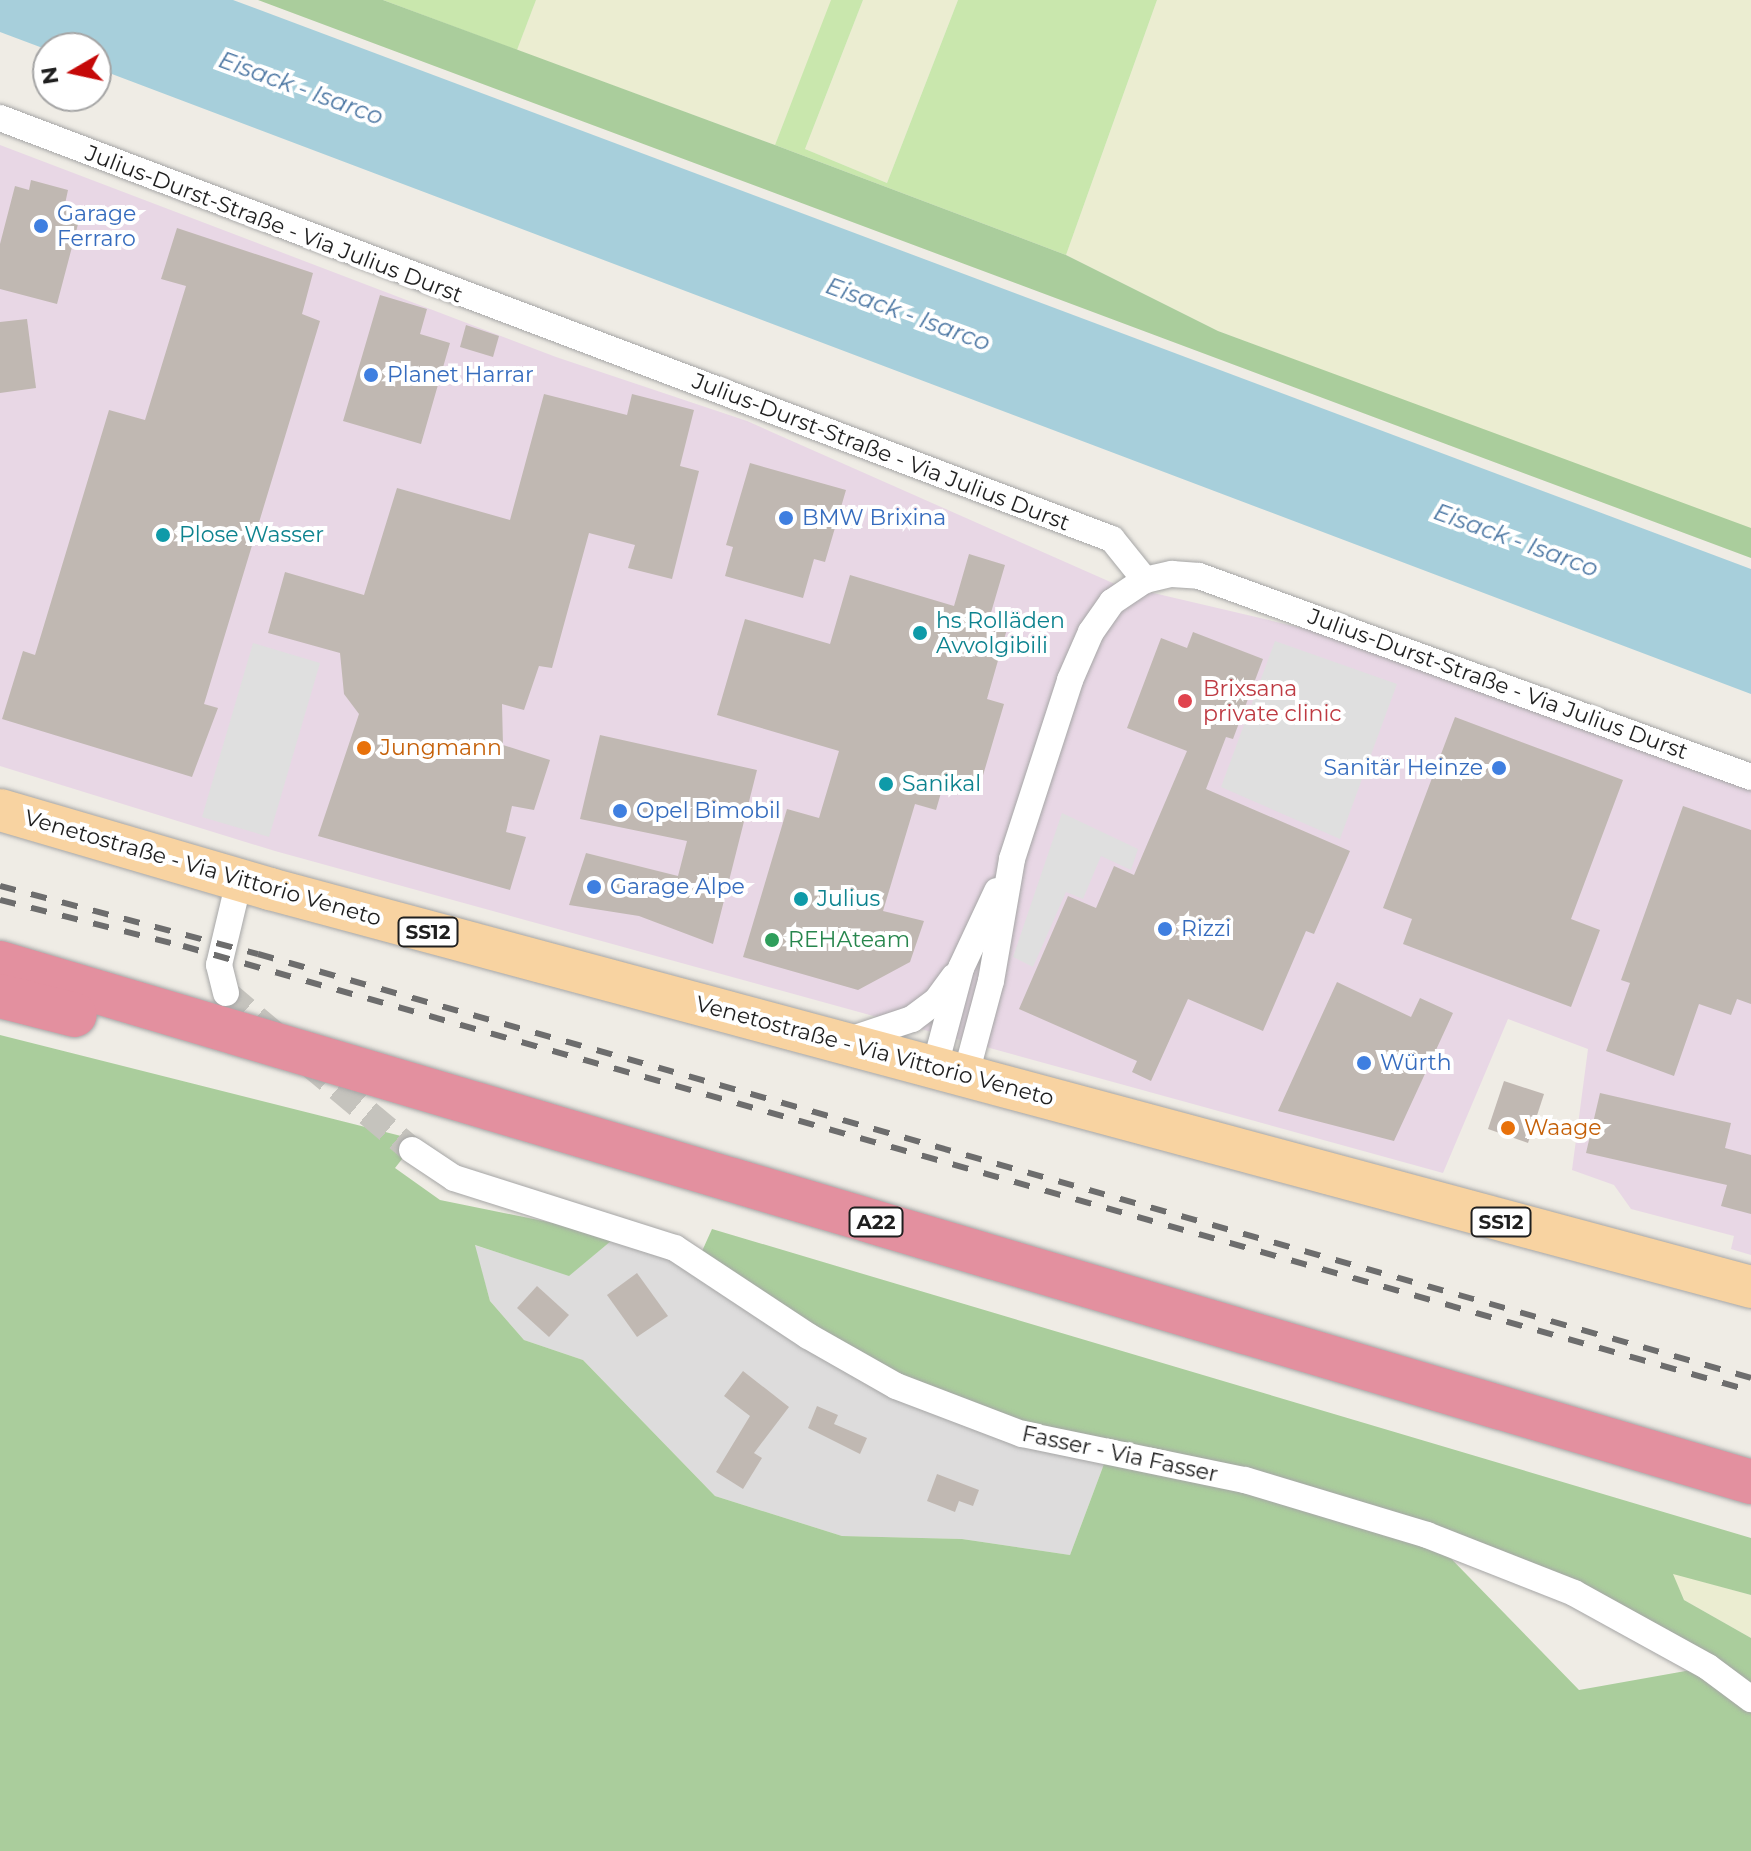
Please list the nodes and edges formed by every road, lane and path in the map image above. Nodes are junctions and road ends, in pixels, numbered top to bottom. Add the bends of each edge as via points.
1 (0, 118) edge
2 (1145, 580) junction
3 (1751, 777) edge
4 (0, 810) edge
5 (1012, 859) junction
6 (239, 881) junction
7 (0, 963) edge
8 (961, 968) junction
9 (226, 993) tunnel mouth
10 (0, 996) edge
11 (843, 1042) junction
12 (951, 1070) junction
13 (412, 1150) tunnel mouth
14 (1751, 1287) edge
15 (1751, 1482) edge
16 (1751, 1512) edge
17 (1751, 1699) edge

1 - 2 street, Julius-Durst-Straße - Via Julius Durst via 1112,539
2 - 3 street, Julius-Durst-Straße - Via Julius Durst via 1199,576
2 - 5 street via 1112,602 1091,632 1070,680
4 - 6 main road, Venetostraße - Via Vittorio Veneto / SS12
5 - 8 street
5 - 12 street via 991,981
6 - 9 street via 219,965
6 - 11 main road, Venetostraße - Via Vittorio Veneto / SS12
7 - 15 highway, A22
8 - 11 street via 937,1000 912,1019
8 - 12 street
10 - 16 highway, A22
11 - 12 main road, Venetostraße - Via Vittorio Veneto / SS12
12 - 14 main road, Venetostraße - Via Vittorio Veneto / SS12
13 - 17 street, Fasser - Via Fasser via 454,1178 675,1248 808,1336 896,1386 1022,1434 1245,1480 1427,1535 1574,1593 1708,1667

